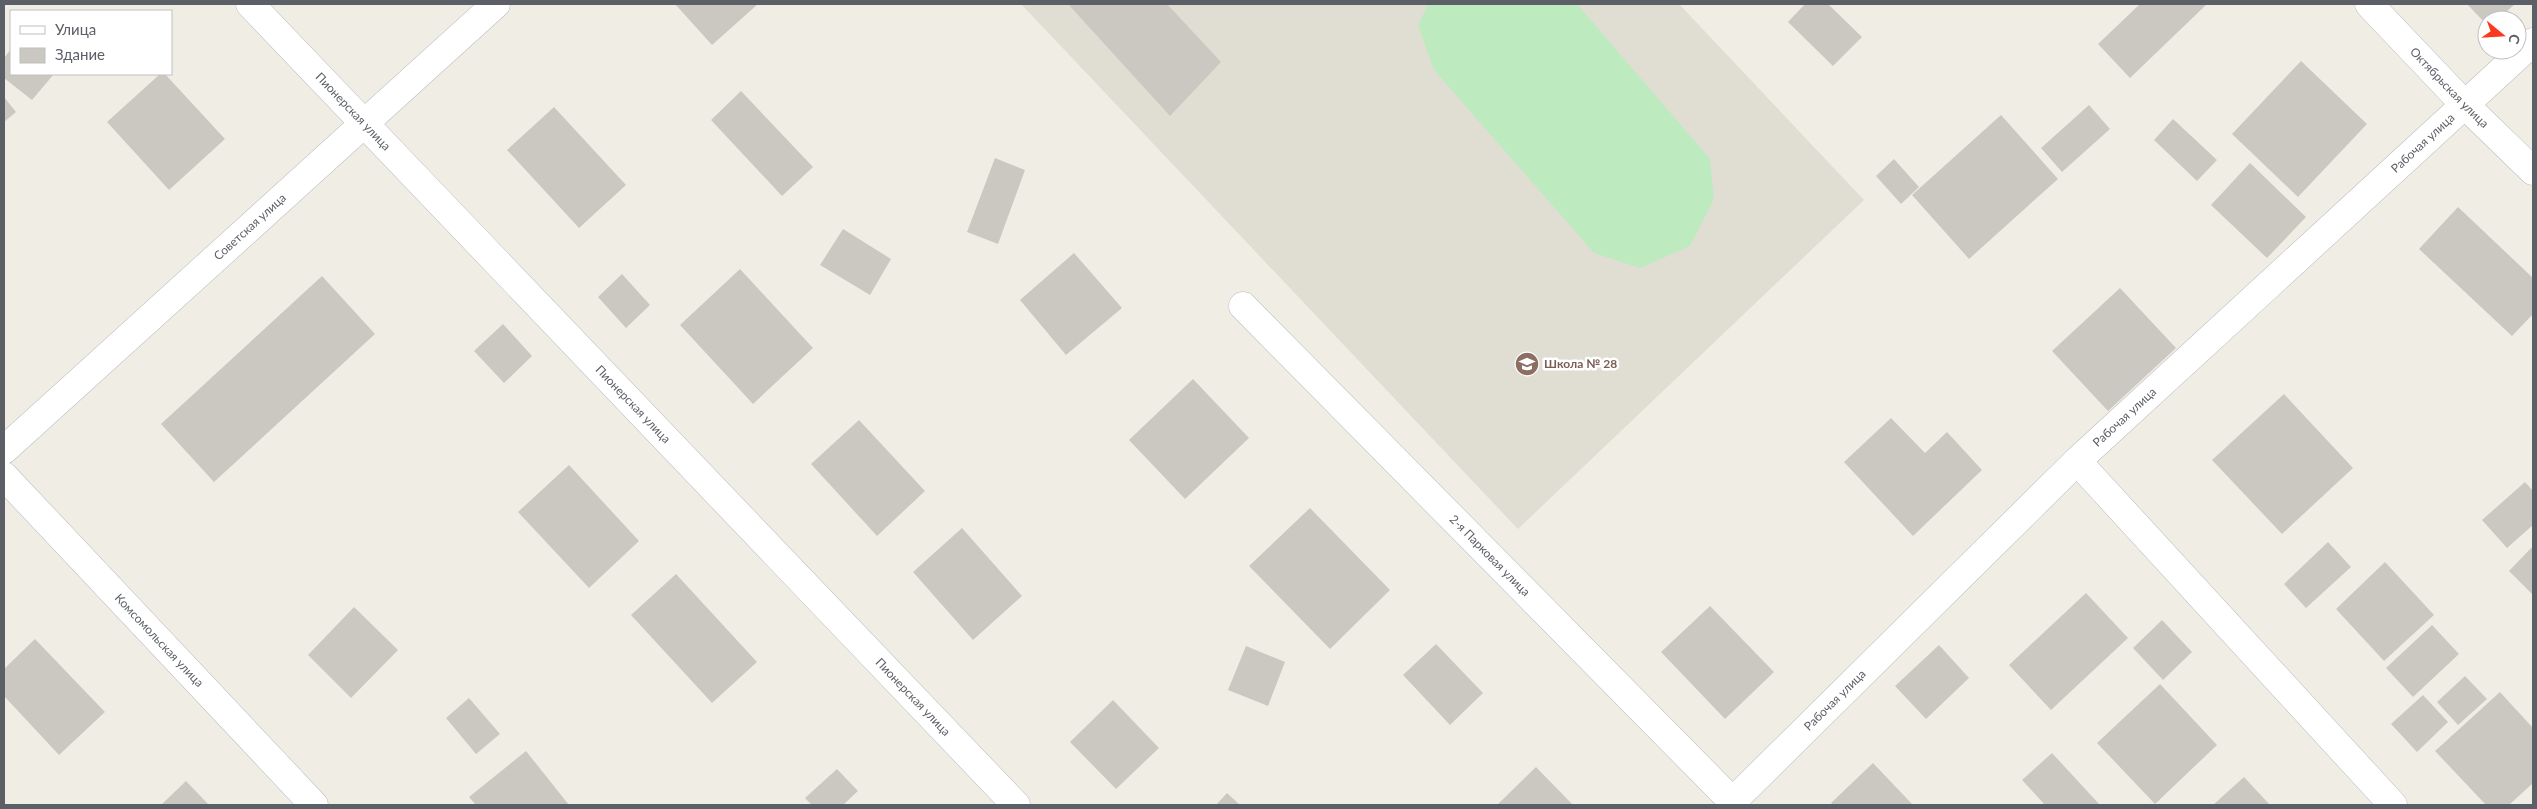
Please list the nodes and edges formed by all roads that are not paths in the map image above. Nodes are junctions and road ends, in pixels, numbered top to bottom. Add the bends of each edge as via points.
1 (250, 4) edge
2 (496, 4) edge
3 (2369, 4) edge
4 (2533, 42) edge
5 (2465, 105) junction
6 (364, 125) junction
7 (2533, 170) edge
8 (1243, 306) dead end
9 (4, 450) edge
10 (2077, 461) junction
11 (4, 476) edge
12 (1733, 804) edge
13 (314, 805) edge
14 (1016, 805) edge
15 (2393, 805) edge

1 - 6 street, Пионерская улица
2 - 6 street, Советская улица
3 - 5 street, Октябрьская улица
4 - 5 street, Рабочая улица
5 - 7 street, Октябрьская улица
5 - 10 street, Рабочая улица
6 - 9 street, Советская улица
6 - 14 street, Пионерская улица
8 - 12 street, 2-я Парковая улица
10 - 12 street, Рабочая улица
10 - 15 street
11 - 13 street, Комсомольская улица

